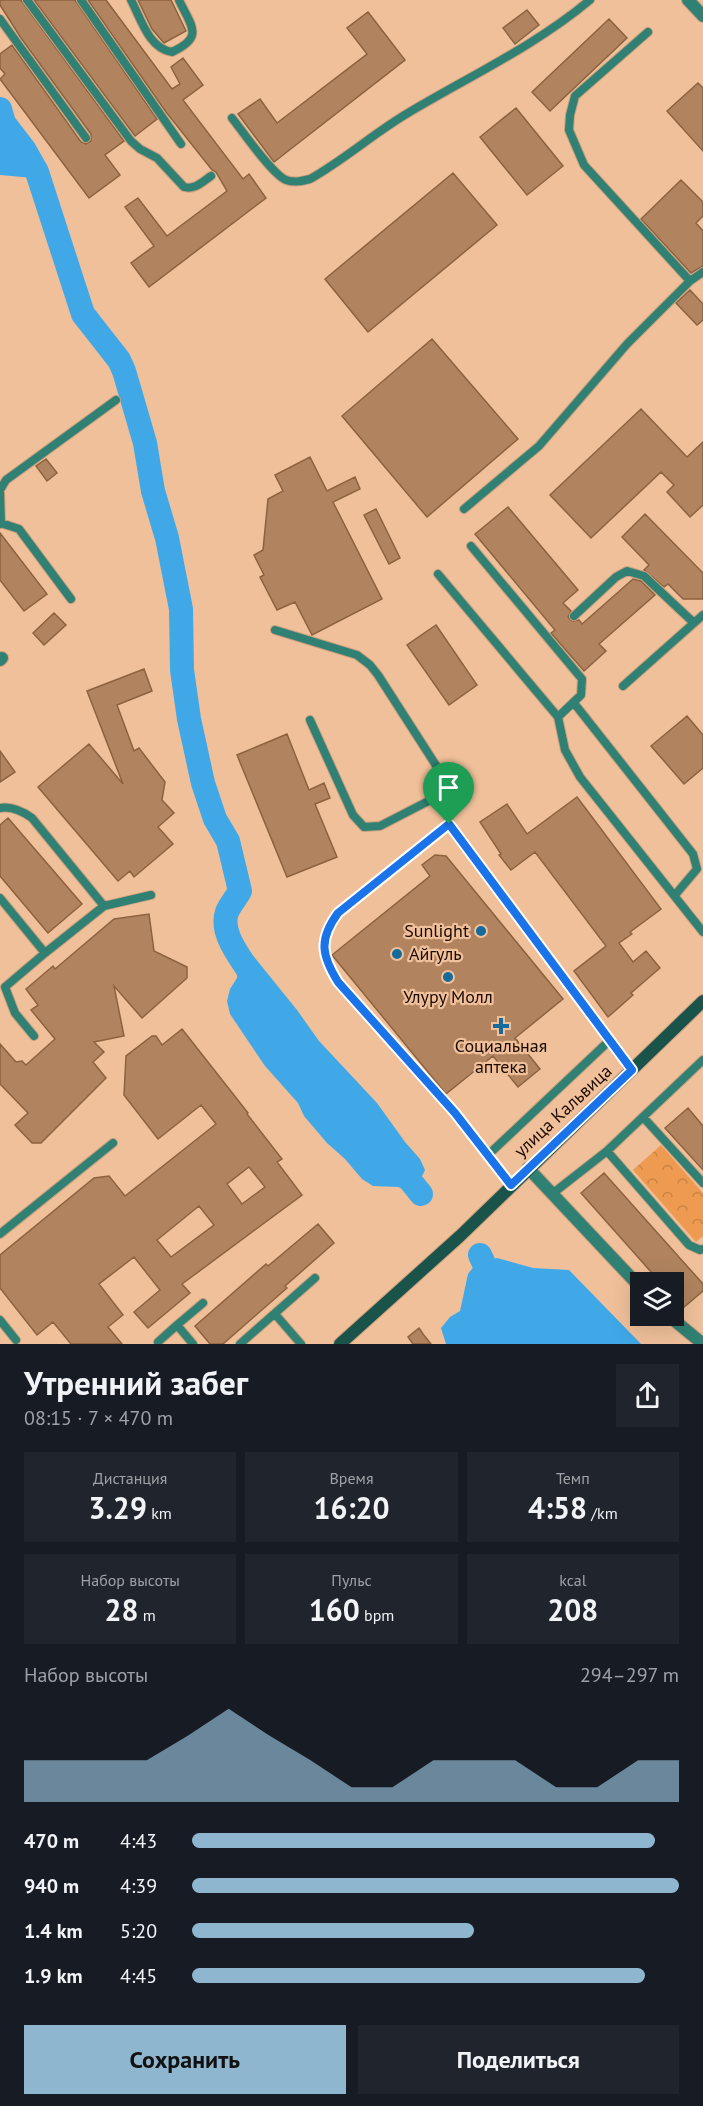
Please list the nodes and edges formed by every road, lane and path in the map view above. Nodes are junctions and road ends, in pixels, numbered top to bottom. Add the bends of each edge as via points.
1 (27, 0) edge
2 (81, 0) edge
3 (132, 0) edge
4 (179, 0) edge
5 (590, 0) edge
6 (688, 0) edge
7 (703, 16) edge
8 (0, 19) edge
9 (648, 32) dead end
10 (232, 118) dead end
11 (86, 138) dead end
12 (182, 144) dead end
13 (211, 176) dead end
14 (703, 272) edge
15 (690, 281) junction
16 (116, 400) dead end
17 (464, 509) dead end
18 (1, 524) edge
19 (471, 546) dead end
20 (438, 574) dead end
21 (70, 599) dead end
22 (703, 615) edge
23 (574, 616) dead end
24 (694, 623) junction
25 (274, 630) dead end
26 (622, 686) dead end
27 (574, 704) junction
28 (558, 717) junction
29 (310, 720) dead end
30 (446, 792) junction
31 (0, 808) edge
32 (449, 824) junction
33 (151, 895) dead end
34 (675, 895) junction
35 (0, 898) edge
36 (104, 906) junction
37 (703, 932) edge
38 (45, 953) junction
39 (3, 984) edge
40 (703, 1001) edge
41 (34, 1036) dead end
42 (610, 1040) junction
43 (703, 1060) edge
44 (632, 1070) junction
45 (643, 1117) junction
46 (113, 1143) dead end
47 (607, 1151) junction
48 (488, 1155) junction
49 (528, 1168) junction
50 (703, 1183) edge
51 (511, 1185) junction
52 (552, 1194) junction
53 (0, 1234) edge
54 (703, 1249) edge
55 (630, 1276) edge
56 (315, 1278) dead end
57 (203, 1303) dead end
58 (275, 1314) junction
59 (0, 1320) edge
60 (177, 1325) junction
61 (682, 1326) edge
62 (16, 1340) dead end
63 (701, 1341) edge
64 (158, 1342) dead end
65 (193, 1344) edge
66 (240, 1344) edge
67 (301, 1344) edge
68 (340, 1344) edge

1 - 13 lane via 131,141 157,158 183,187 195,188
2 - 12 lane
3 - 4 lane via 152,41 172,52 186,46 193,30
5 - 10 lane via 535,41 408,113 310,179 299,182 276,174
6 - 7 street
8 - 11 lane
9 - 15 lane via 575,96 569,130 584,165
14 - 15 lane
15 - 17 lane via 627,344 538,446
16 - 18 lane via 6,480 0,490
18 - 21 lane via 19,529
19 - 27 lane via 582,679 581,695
20 - 28 lane
22 - 24 lane
23 - 24 lane via 627,571 644,576
24 - 26 lane
25 - 30 lane via 357,655 370,665 439,770
27 - 28 lane
27 - 34 lane via 693,854 697,868
28 - 34 lane via 565,750 580,777
29 - 30 lane via 353,815 364,827 380,826
30 - 32 lane
31 - 36 lane via 21,810 32,818
32 - 42 lane
32 - 48 lane via 338,913 329,925 326,962 338,982
33 - 36 lane
34 - 37 lane
35 - 38 lane
36 - 38 lane
38 - 39 lane
39 - 41 lane via 15,1013
40 - 44 street, улица Кальвица
42 - 44 lane
42 - 48 lane
43 - 45 lane
44 - 49 street, улица Кальвица
45 - 47 lane
45 - 50 lane
46 - 53 lane
47 - 52 lane
47 - 54 lane via 688,1245
48 - 51 lane
49 - 51 street, улица Кальвица
49 - 52 street
51 - 68 street, улица Кальвица
52 - 55 street
56 - 58 lane
57 - 60 lane
58 - 66 lane
58 - 67 lane
59 - 62 lane
60 - 64 lane
60 - 65 lane
61 - 63 street

